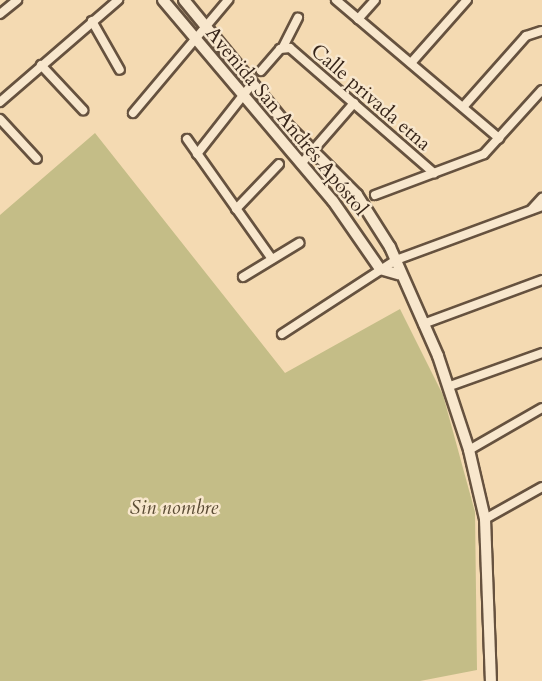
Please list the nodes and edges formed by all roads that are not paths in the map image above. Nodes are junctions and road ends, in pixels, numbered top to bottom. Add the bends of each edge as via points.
1 (17, 0) edge
2 (117, 0) edge
3 (163, 0) edge
4 (184, 0) edge
5 (228, 0) edge
6 (336, 0) edge
7 (375, 0) edge
8 (467, 0) edge
9 (0, 14) edge
10 (298, 18) dead end
11 (358, 19) junction
12 (92, 21) junction
13 (206, 27) junction
14 (541, 31) edge
15 (195, 39) junction
16 (283, 47) junction
17 (411, 63) junction
18 (41, 65) junction
19 (120, 70) dead end
20 (261, 71) dead end
21 (252, 84) junction
22 (542, 90) edge
23 (242, 96) junction
24 (0, 102) edge
25 (354, 103) junction
26 (464, 107) junction
27 (82, 110) dead end
28 (133, 113) dead end
29 (0, 120) edge
30 (499, 138) junction
31 (187, 139) dead end
32 (312, 151) junction
33 (197, 154) junction
34 (37, 159) dead end
35 (279, 164) dead end
36 (301, 164) junction
37 (434, 173) junction
38 (375, 195) dead end
39 (542, 198) edge
40 (542, 206) edge
41 (236, 209) junction
42 (532, 210) junction
43 (299, 243) dead end
44 (272, 259) junction
45 (396, 260) junction
46 (380, 268) junction
47 (398, 274) junction
48 (243, 277) dead end
49 (542, 280) edge
50 (423, 324) junction
51 (282, 334) dead end
52 (542, 353) edge
53 (450, 387) junction
54 (542, 408) edge
55 (470, 450) junction
56 (542, 487) edge
57 (485, 519) junction
58 (491, 681) edge

1 - 9 street
2 - 12 street
3 - 15 street, Avenida San Andrés Apóstol
4 - 13 street, Avenida San Andrés Apóstol
5 - 13 street
6 - 11 street
7 - 11 street
8 - 17 street
10 - 16 street
11 - 17 street
12 - 18 street
12 - 19 street
13 - 15 street
13 - 21 street, Avenida San Andrés Apóstol
14 - 26 street via 526,36
15 - 23 street, Avenida San Andrés Apóstol
15 - 28 street
16 - 20 street, Calle privada etna
16 - 25 street, Calle privada etna
17 - 26 street
18 - 24 street
18 - 27 street
21 - 23 street
21 - 32 street, Avenida San Andrés Apóstol
22 - 30 street
23 - 33 street
23 - 36 street, Avenida San Andrés Apóstol
25 - 32 street
25 - 37 street, Calle privada etna
26 - 30 street
29 - 34 street
30 - 37 street via 477,158
31 - 33 street
32 - 36 street
32 - 45 street, Avenida San Andrés Apóstol via 369,211
33 - 41 street
35 - 41 street
36 - 46 street, Avenida San Andrés Apóstol
37 - 38 street
39 - 42 street
40 - 42 street
41 - 44 street
42 - 45 street
43 - 44 street
44 - 48 street
45 - 46 street
45 - 47 street
46 - 47 street
46 - 51 street
47 - 50 street
49 - 50 street
50 - 53 street
52 - 53 street
53 - 55 street
54 - 55 street
55 - 57 street
56 - 57 street
57 - 58 street

